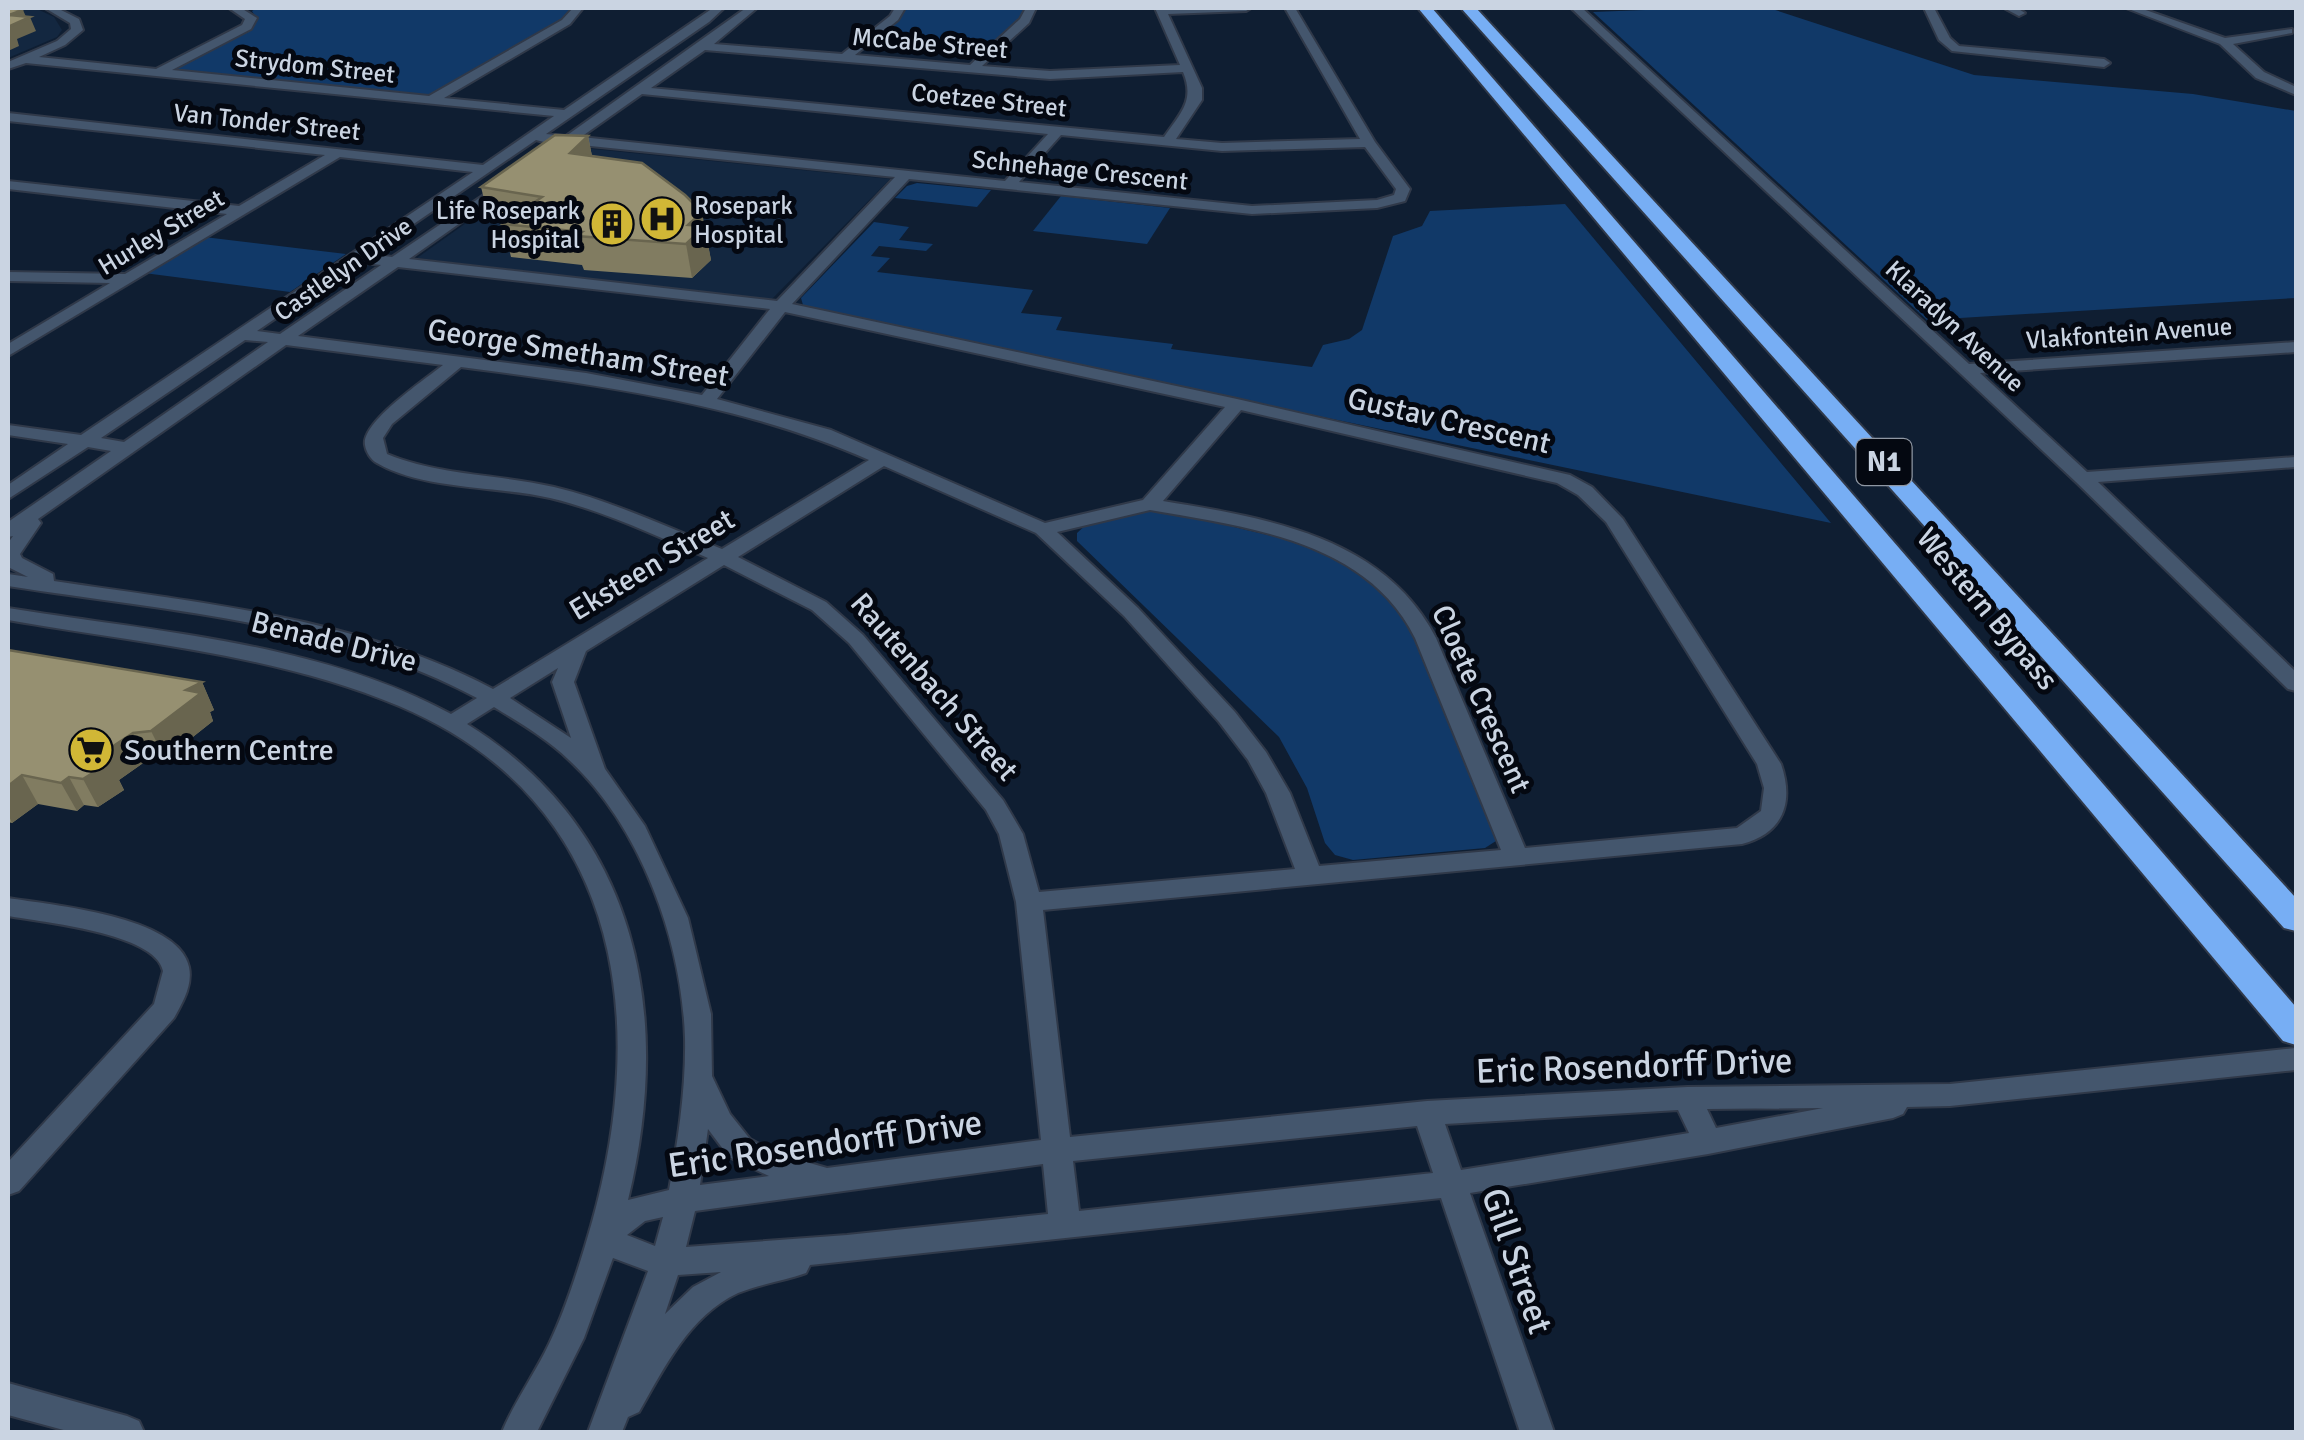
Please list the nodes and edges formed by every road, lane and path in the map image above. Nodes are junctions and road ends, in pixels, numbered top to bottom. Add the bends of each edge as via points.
1 (50, 8) edge
2 (237, 8) edge
3 (578, 8) edge
4 (718, 8) edge
5 (752, 8) edge
6 (900, 8) edge
7 (1032, 8) edge
8 (1246, 8) edge
9 (1290, 8) edge
10 (1425, 8) edge
11 (1468, 8) edge
12 (1576, 8) edge
13 (1930, 8) edge
14 (2131, 8) edge
15 (1161, 10) edge
16 (2288, 31) dead end
17 (2224, 42) junction
18 (670, 44) junction
19 (704, 46) junction
20 (844, 58) junction
21 (24, 59) junction
22 (2104, 64) dead end
23 (8, 66) edge
24 (1186, 68) junction
25 (972, 69) junction
26 (157, 73) junction
27 (605, 87) junction
28 (640, 90) junction
29 (2296, 91) edge
30 (431, 100) junction
31 (564, 114) junction
32 (8, 117) edge
33 (602, 117) junction
34 (1059, 129) junction
35 (530, 136) junction
36 (1169, 140) junction
37 (568, 141) junction
38 (1369, 143) junction
39 (552, 152) edge
40 (338, 153) junction
41 (484, 168) junction
42 (521, 173) joint
43 (905, 175) junction
44 (8, 184) edge
45 (1009, 186) junction
46 (240, 211) junction
47 (354, 256) junction
48 (396, 262) junction
49 (8, 276) edge
50 (127, 279) junction
51 (781, 306) junction
52 (240, 334) junction
53 (286, 339) junction
54 (2296, 347) edge
55 (8, 351) edge
56 (456, 363) junction
57 (1965, 369) junction
58 (706, 400) junction
59 (1237, 404) junction
60 (8, 430) edge
61 (83, 441) junction
62 (130, 448) junction
63 (885, 458) junction
64 (2296, 462) edge
65 (2083, 478) junction
66 (8, 492) edge
67 (49, 504) junction
68 (1150, 504) junction
69 (1044, 530) junction
70 (8, 532) edge
71 (723, 558) junction
72 (8, 580) edge
73 (72, 590) junction
74 (8, 614) edge
75 (246, 618) junction
76 (578, 646) junction
77 (210, 650) junction
78 (2296, 684) edge
79 (493, 698) junction
80 (450, 724) junction
81 (594, 772) junction
82 (1516, 856) junction
83 (1309, 873) junction
84 (1029, 902) junction
85 (8, 907) edge
86 (2296, 919) edge
87 (2296, 1031) edge
88 (2296, 1058) edge
89 (697, 1071) junction
90 (1950, 1095) junction
91 (1687, 1098) junction
92 (1427, 1113) junction
93 (1708, 1142) junction
94 (1059, 1150) junction
95 (832, 1179) junction
96 (8, 1182) edge
97 (1450, 1184) junction
98 (682, 1200) junction
99 (1065, 1226) junction
100 (602, 1236) junction
101 (847, 1249) junction
102 (664, 1262) junction
103 (8, 1399) edge
104 (103, 1430) edge
105 (519, 1432) edge
106 (607, 1432) edge
107 (1538, 1432) edge

1 - 21 street via 79,26 61,43
2 - 26 street via 250,18 247,27
3 - 30 street via 566,22
4 - 18 street, Castlelyn Drive
5 - 19 street
6 - 20 street
7 - 25 street
8 - 15 street
9 - 38 street, Schnehage Crescent
10 - 87 highway, Western Bypass / N1
11 - 86 highway, Western Bypass / N1
12 - 57 street, Klaradyn Avenue
13 - 22 street via 1956,49
14 - 17 street
15 - 24 street
16 - 17 street
17 - 29 street via 2260,75
18 - 19 street, McCabe Street
18 - 27 street, Castlelyn Drive
19 - 20 street, McCabe Street
19 - 28 street
20 - 25 street, McCabe Street
21 - 23 street
21 - 26 street, Strydom Street
24 - 25 street, McCabe Street via 1059,75
24 - 36 street via 1196,100
26 - 30 street, Strydom Street
27 - 28 street, Coetzee Street
27 - 31 street, Castlelyn Drive
28 - 33 street
28 - 34 street, Coetzee Street
30 - 31 street, Strydom Street
31 - 33 street, Strydom Street
31 - 35 street, Castlelyn Drive
32 - 40 street, Van Tonder Street
33 - 37 street
34 - 36 street, Coetzee Street
34 - 45 street
35 - 37 street, Schnehage Crescent
35 - 41 street, Castlelyn Drive
36 - 38 street, Coetzee Street via 1257,148
37 - 39 street
37 - 43 street, Schnehage Crescent
38 - 45 street, Schnehage Crescent via 1403,188 1400,198 1282,211
40 - 41 street, Van Tonder Street
40 - 46 street, Hurley Street
41 - 42 street, Van Tonder Street
41 - 47 street, Castlelyn Drive
42 - 48 street, Castlelyn Drive
43 - 45 street, Schnehage Crescent
43 - 51 street
44 - 46 street
46 - 50 street, Hurley Street
47 - 48 street, Gustav Crescent
47 - 52 street, Castlelyn Drive
48 - 51 street, Gustav Crescent
48 - 53 street, Castlelyn Drive
49 - 50 street
50 - 55 street, Hurley Street
51 - 58 street
51 - 59 street, Gustav Crescent
52 - 53 street, George Smetham Street
52 - 61 street, Castlelyn Drive
53 - 56 street, George Smetham Street
53 - 62 street, Castlelyn Drive
54 - 57 street, Vlakfontein Avenue
56 - 58 street, George Smetham Street
56 - 71 street, Rautenbach Street via 385,421 374,438 380,458 409,470 582,500
57 - 65 street, Klaradyn Avenue
58 - 63 street, George Smetham Street via 804,426
59 - 68 street
59 - 82 street, Gustav Crescent via 1514,465 1585,492 1614,519 1769,764 1778,789 1765,826 1742,836
60 - 61 street
61 - 62 street
61 - 66 street, Castlelyn Drive
62 - 67 street, Castlelyn Drive
63 - 69 street, George Smetham Street
63 - 71 street, Eksteen Street
64 - 65 street
65 - 78 street, Klaradyn Avenue
67 - 70 street, Castlelyn Drive
67 - 73 street via 10,554
68 - 69 street
68 - 82 street, Cloete Crescent via 1318,545 1392,588 1420,628
69 - 83 street, George Smetham Street via 1227,716 1278,792
71 - 76 street, Eksteen Street
71 - 84 street, Rautenbach Street via 819,606 856,639 995,806 1012,834
72 - 73 street, Benade Drive
73 - 75 street, Benade Drive
74 - 77 street, Benade Drive
75 - 77 street
75 - 79 street, Benade Drive via 388,651
76 - 79 street, Eksteen Street
76 - 81 street via 562,682
77 - 80 street, Benade Drive via 366,686
79 - 80 street, Eksteen Street
79 - 81 street, Benade Drive
80 - 100 street, Benade Drive via 548,802 603,890 622,940 635,1040 626,1137
81 - 89 street, Benade Drive via 666,892 688,964
82 - 83 street, Gustav Crescent
83 - 84 street, Gustav Crescent
84 - 94 street, Rautenbach Street
85 - 96 street via 131,932 162,947 176,967 174,995 164,1011
88 - 90 street, Eric Rosendorff Drive
89 - 95 street via 728,1139 761,1164
89 - 98 street, Benade Drive
90 - 91 street, Eric Rosendorff Drive
90 - 93 street, Eric Rosendorff Drive
91 - 92 street, Eric Rosendorff Drive
91 - 93 street
92 - 94 street, Eric Rosendorff Drive
92 - 97 street, Gill Street
93 - 97 street, Eric Rosendorff Drive
94 - 95 street, Eric Rosendorff Drive
94 - 99 street, Rautenbach Street
95 - 98 street, Eric Rosendorff Drive
97 - 99 street, Eric Rosendorff Drive
97 - 107 street, Gill Street
98 - 100 street, Eric Rosendorff Drive via 637,1210
98 - 102 street, Benade Drive
99 - 101 street, Eric Rosendorff Drive
100 - 102 street, Eric Rosendorff Drive
100 - 105 street, Benade Drive via 568,1338
101 - 102 street, Eric Rosendorff Drive
101 - 106 street via 718,1288 659,1348
102 - 106 street, Benade Drive
103 - 104 street

